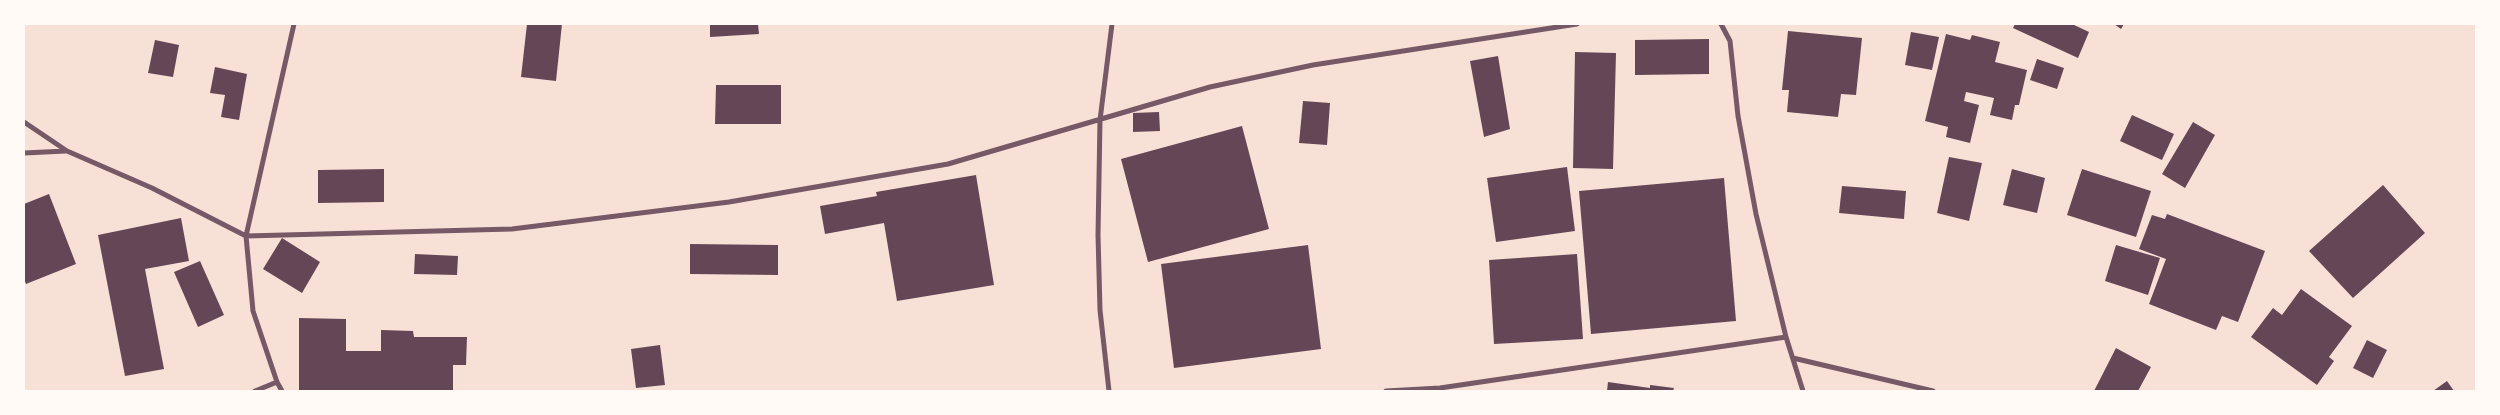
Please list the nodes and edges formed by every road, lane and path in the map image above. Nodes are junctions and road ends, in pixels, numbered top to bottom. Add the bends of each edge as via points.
1 (294, 24) edge
2 (1112, 24) edge
3 (1577, 24) edge
4 (1721, 24) edge
5 (1100, 120) junction
6 (24, 122) edge
7 (66, 151) junction
8 (24, 153) edge
9 (246, 236) junction
10 (1786, 337) junction
11 (1792, 358) junction
12 (277, 382) junction
13 (255, 391) edge
14 (282, 391) edge
15 (1109, 391) edge
16 (1386, 391) edge
17 (1802, 391) edge
18 (1933, 391) edge

1 - 9 street
2 - 5 street
3 - 5 street via 1313,65 1210,87
4 - 10 street via 1730,41 1738,116 1756,214
5 - 9 street via 948,164 729,202 512,229
5 - 15 street via 1100,310
6 - 7 street
7 - 8 street
7 - 9 street via 152,188
9 - 12 street via 253,310
10 - 11 street
10 - 16 street via 1440,388
11 - 17 street
11 - 18 street
12 - 13 street
12 - 14 street

